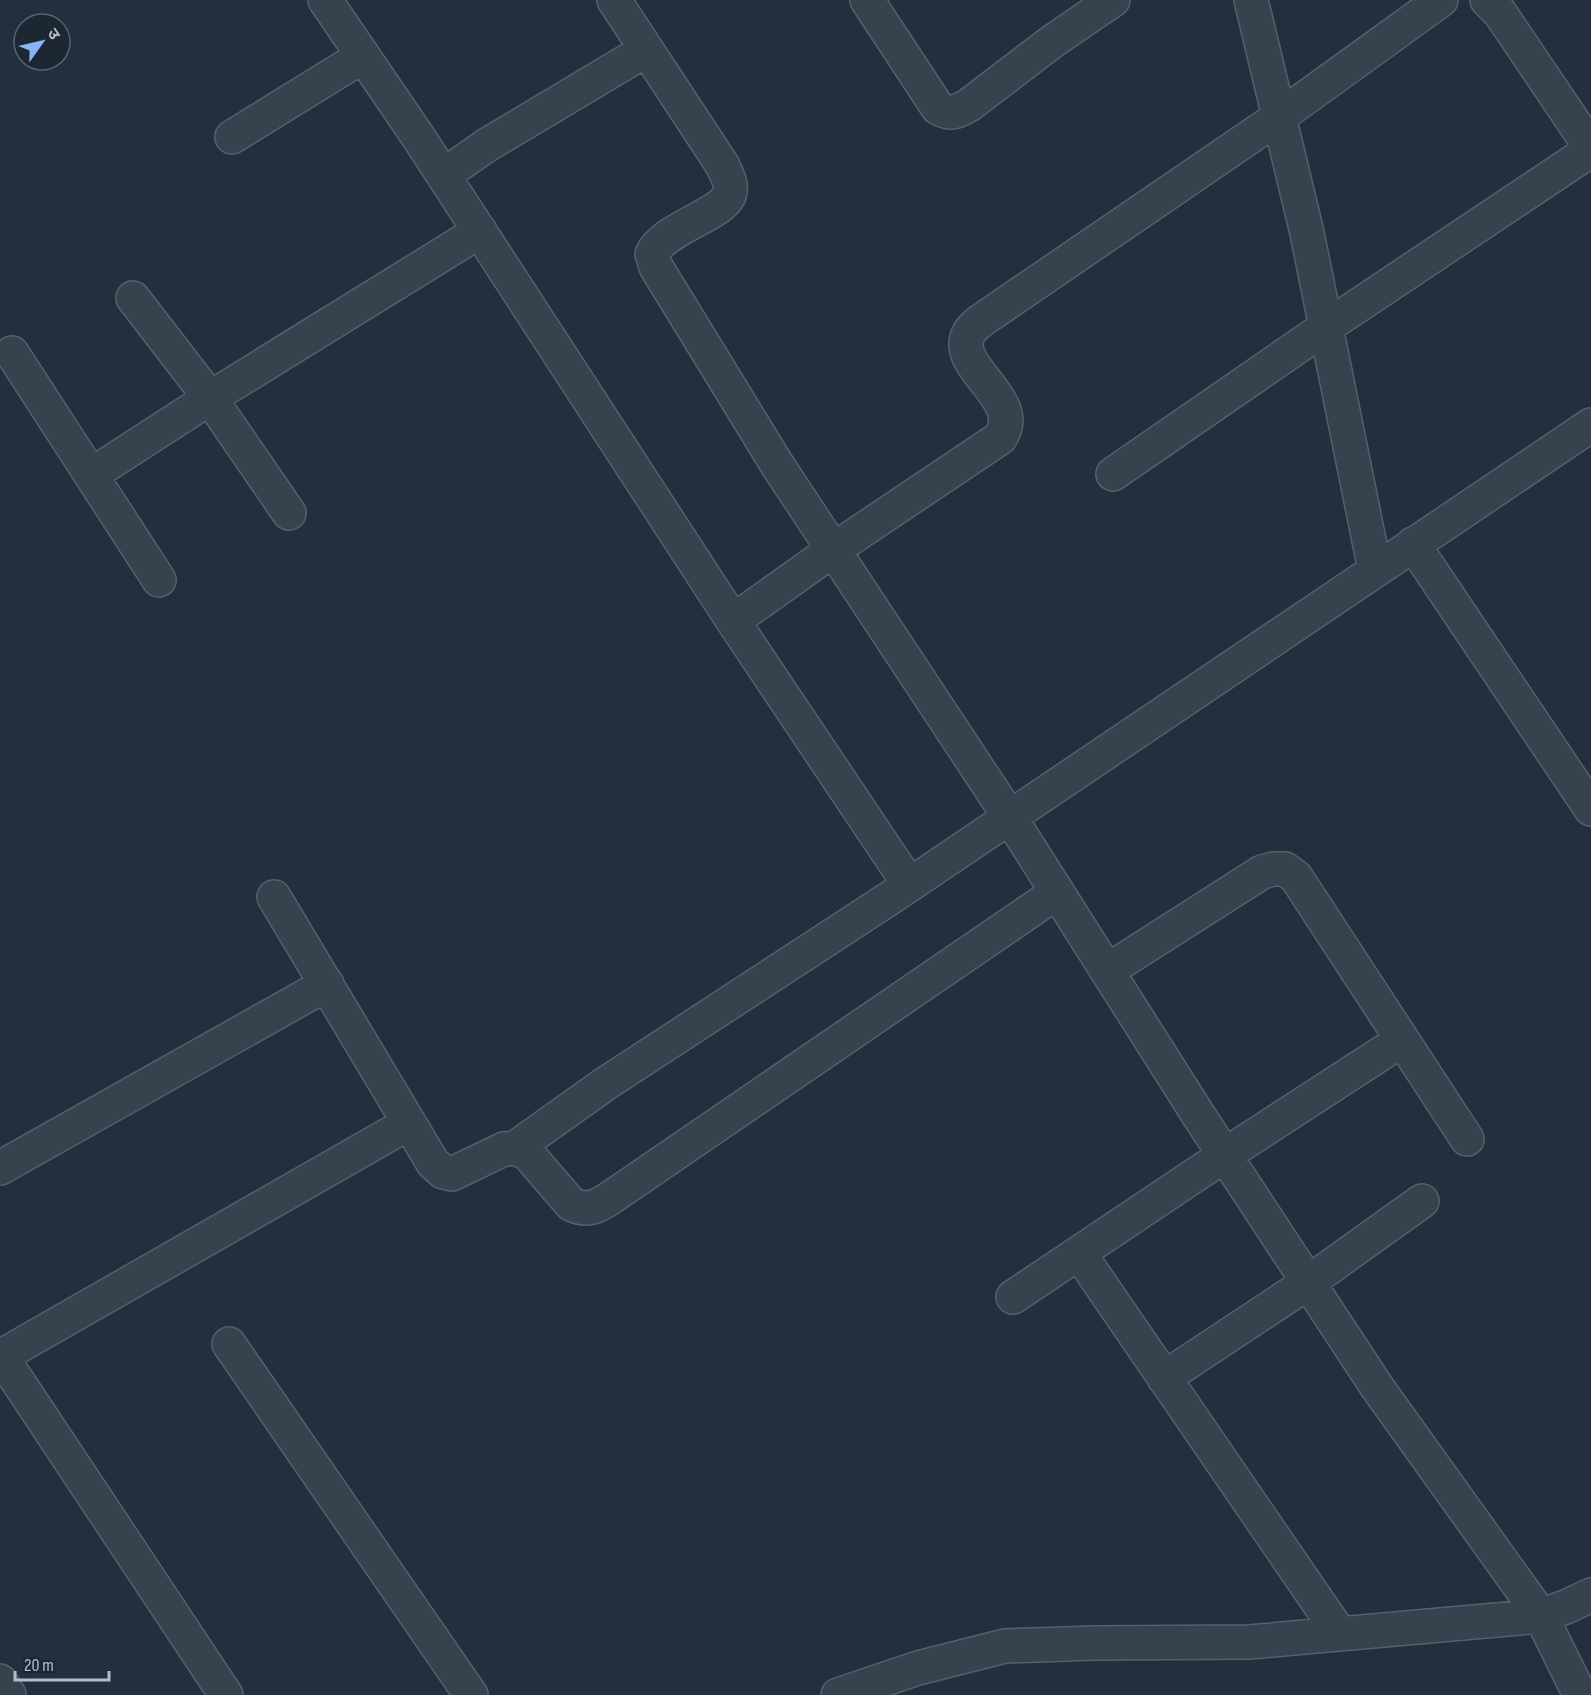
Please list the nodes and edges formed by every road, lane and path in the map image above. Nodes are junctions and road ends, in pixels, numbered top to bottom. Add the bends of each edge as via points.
1 (325, 0) edge
2 (614, 0) edge
3 (867, 0) edge
4 (1111, 0) edge
5 (1251, 0) edge
6 (1441, 0) edge
7 (1487, 0) edge
8 (646, 50) junction
9 (363, 56) junction
10 (1279, 117) junction
11 (232, 137) dead end
12 (1591, 149) edge
13 (444, 175) junction
14 (480, 231) junction
15 (133, 298) dead end
16 (1326, 327) junction
17 (12, 353) dead end
18 (210, 398) junction
19 (1591, 425) edge
20 (1113, 474) dead end
21 (91, 475) junction
22 (288, 513) dead end
23 (1413, 544) junction
24 (832, 550) junction
25 (1375, 570) junction
26 (159, 580) dead end
27 (733, 621) junction
28 (1591, 809) edge
29 (1009, 816) junction
30 (909, 885) junction
31 (1056, 893) junction
32 (274, 897) dead end
33 (1107, 971) junction
34 (327, 984) junction
35 (1402, 1040) junction
36 (409, 1123) junction
37 (1467, 1139) dead end
38 (515, 1148) junction
39 (1225, 1155) junction
40 (0, 1168) edge
41 (1422, 1201) dead end
42 (1079, 1253) junction
43 (1308, 1282) junction
44 (1013, 1298) dead end
45 (229, 1344) dead end
46 (0, 1356) edge
47 (1164, 1378) junction
48 (1591, 1594) edge
49 (1541, 1616) junction
50 (1340, 1634) junction
51 (0, 1681) edge
52 (9, 1695) edge
53 (226, 1695) edge
54 (471, 1695) edge
55 (838, 1695) edge
56 (1580, 1695) edge

1 - 9 street
2 - 8 street
3 - 4 street via 938,108 946,113 969,105
5 - 10 street
6 - 10 street
7 - 12 street via 1500,13
8 - 13 street
8 - 24 street via 723,166 731,185 723,204 656,245 652,254 656,267
9 - 11 street
9 - 13 street
10 - 16 street
10 - 24 street via 979,322 969,332 966,344 1003,407 1006,429 1000,438
12 - 16 street
13 - 14 street
14 - 18 street
14 - 27 street
15 - 18 street
16 - 20 street
16 - 25 street
17 - 21 street
18 - 21 street
18 - 22 street
19 - 23 street
21 - 26 street
23 - 25 street
23 - 28 street
24 - 27 street
24 - 29 street
25 - 29 street
27 - 30 street
29 - 30 street
29 - 31 street
30 - 38 street via 605,1084
31 - 33 street
31 - 38 street via 602,1204 591,1209 571,1204 528,1154
32 - 34 street
33 - 35 street via 1262,872 1285,869 1296,878
33 - 39 street
34 - 36 street
34 - 40 street
35 - 37 street
35 - 39 street
36 - 38 street via 443,1172 452,1174 504,1149
36 - 46 street
39 - 42 street
39 - 43 street
41 - 43 street
42 - 44 street
42 - 47 street
43 - 47 street
43 - 49 street via 1377,1387
45 - 54 street
46 - 53 street
47 - 50 street
48 - 49 street
49 - 50 street
49 - 56 street
50 - 55 street via 1249,1642 1005,1646 918,1668
51 - 52 street

